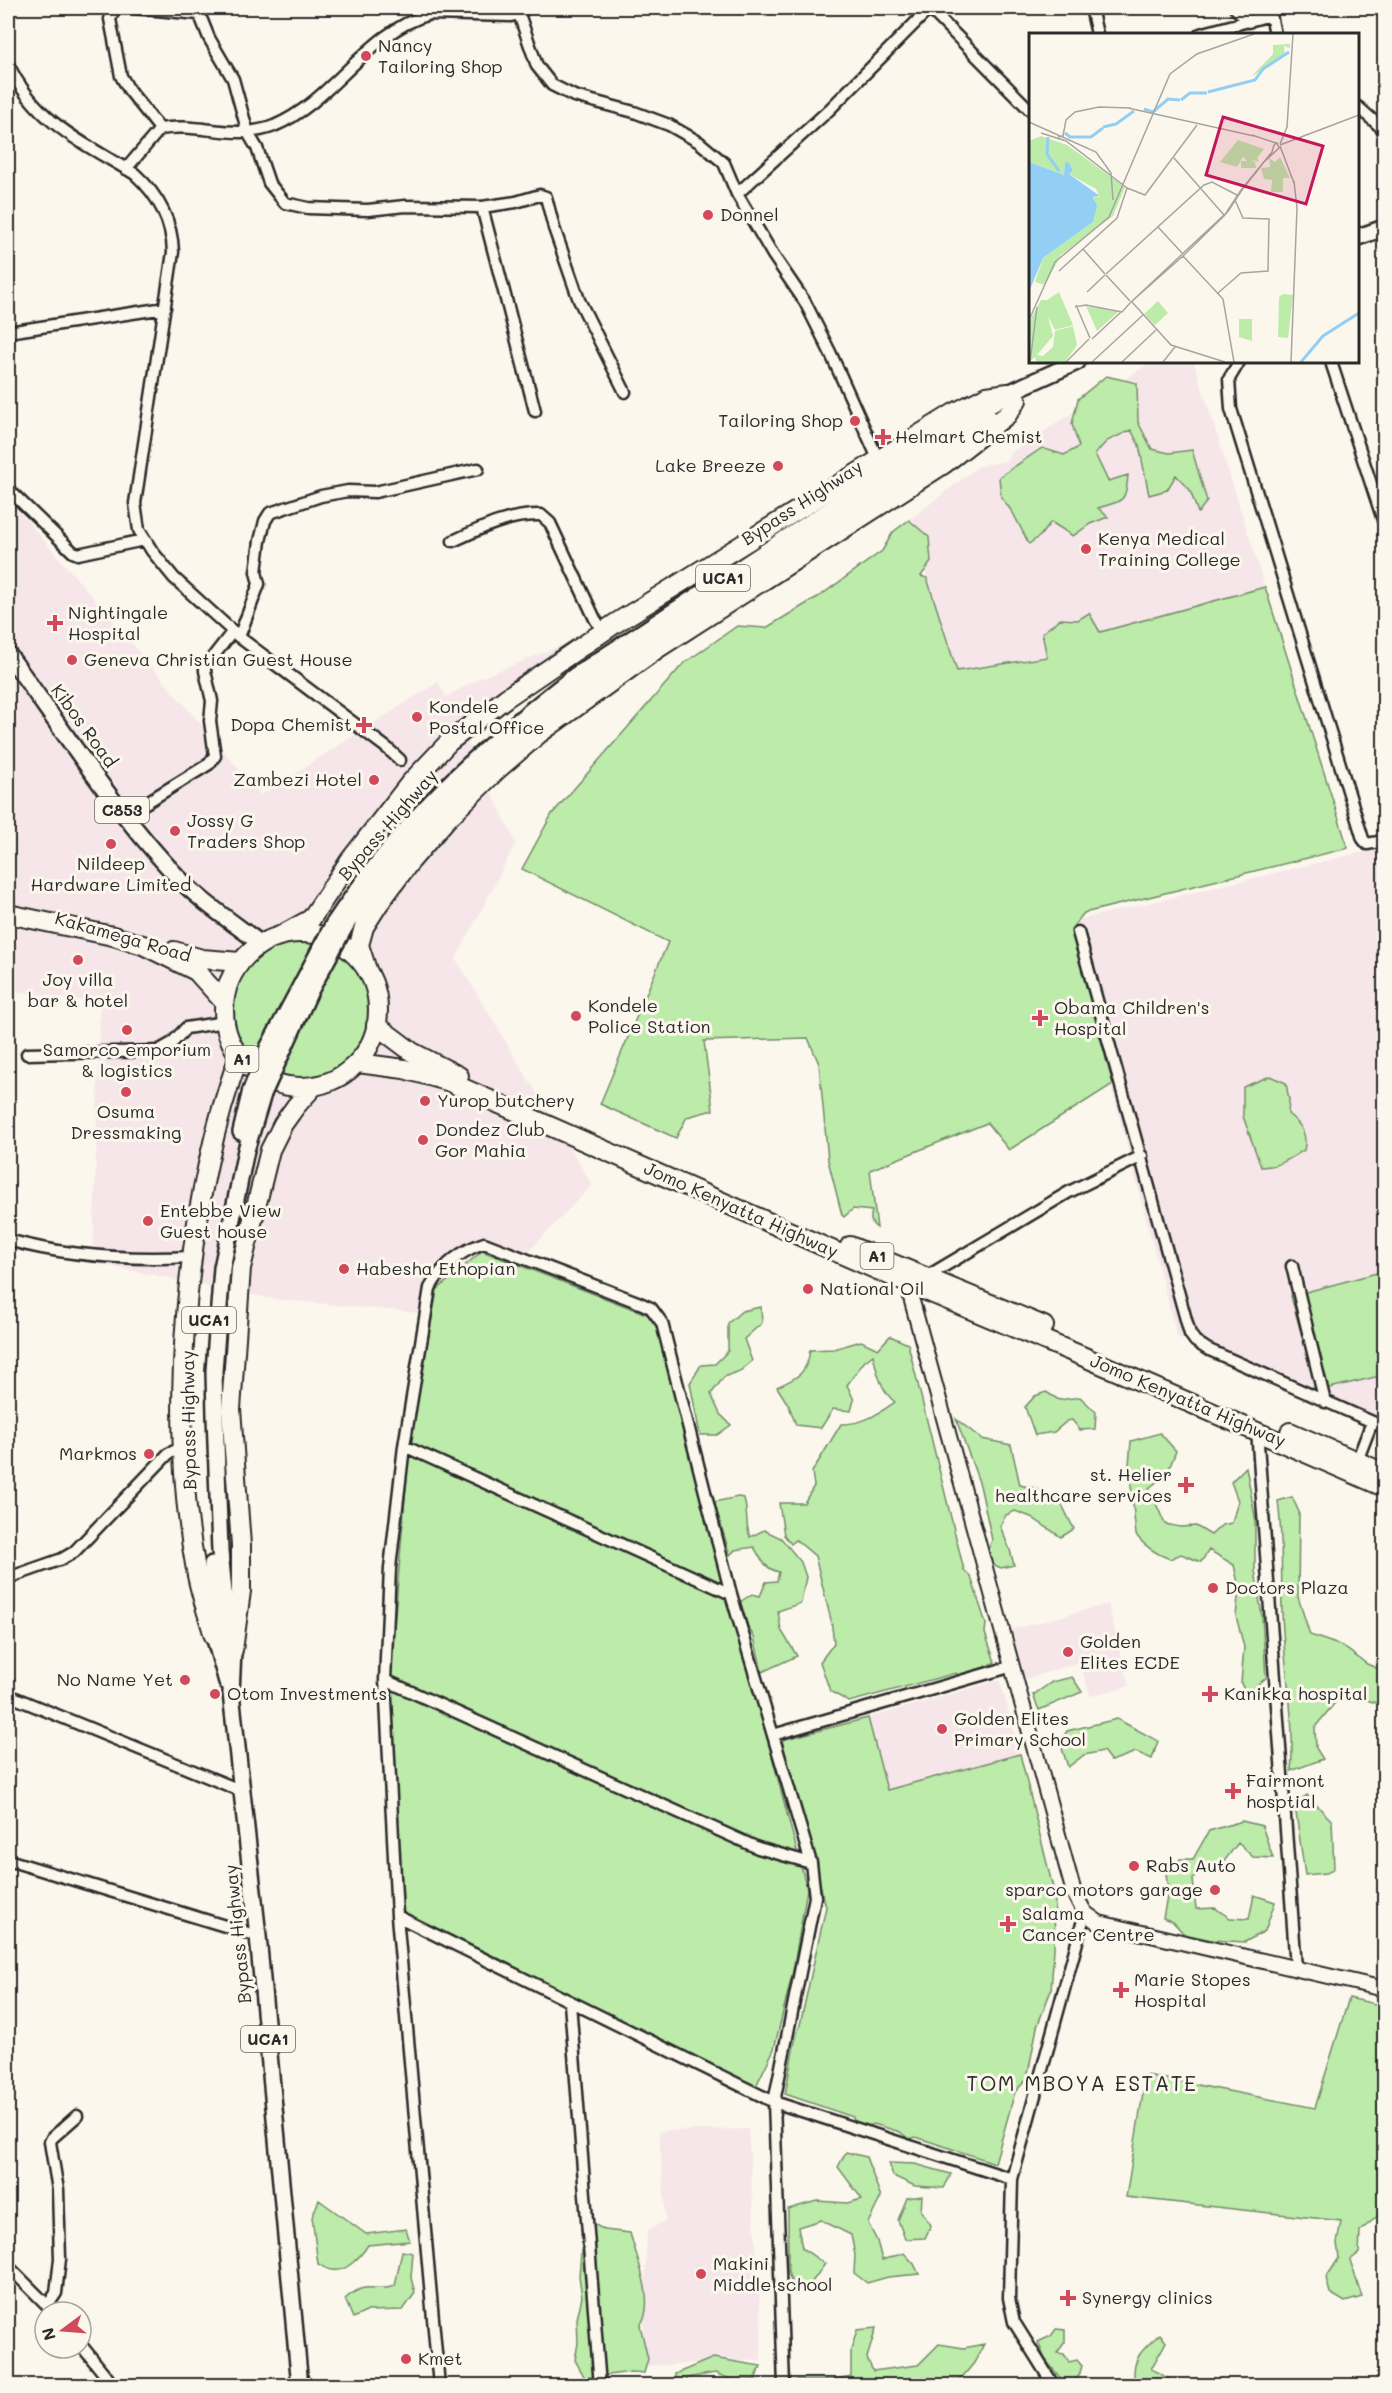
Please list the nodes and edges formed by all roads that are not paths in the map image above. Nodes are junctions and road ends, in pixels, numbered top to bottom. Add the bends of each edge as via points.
1 (119, 8) edge
2 (134, 8) edge
3 (929, 8) edge
4 (1091, 8) edge
5 (1235, 8) edge
6 (198, 11) edge
7 (522, 11) edge
8 (1272, 11) edge
9 (1249, 22) junction
10 (1097, 33) edge
11 (1204, 33) edge
12 (1275, 33) edge
13 (8, 64) edge
14 (1359, 108) edge
15 (1029, 109) edge
16 (160, 129) junction
17 (1384, 130) edge
18 (248, 134) junction
19 (126, 168) junction
20 (737, 194) junction
21 (482, 207) junction
22 (1384, 228) edge
23 (1359, 237) edge
24 (165, 308) junction
25 (8, 332) edge
26 (1075, 363) edge
27 (1238, 363) edge
28 (1331, 363) edge
29 (625, 392) dead end
30 (1012, 397) junction
31 (535, 411) dead end
32 (879, 461) junction
33 (478, 469) dead end
34 (8, 489) edge
35 (1384, 523) edge
36 (144, 540) junction
37 (453, 541) dead end
38 (603, 631) junction
39 (236, 634) junction
40 (8, 654) edge
41 (528, 720) junction
42 (400, 760) dead end
43 (126, 815) junction
44 (1384, 841) edge
45 (8, 906) edge
46 (8, 914) edge
47 (1078, 932) dead end
48 (282, 935) junction
49 (261, 944) junction
50 (240, 962) junction
51 (368, 973) junction
52 (224, 1002) junction
53 (225, 1022) junction
54 (376, 1025) junction
55 (27, 1054) dead end
56 (239, 1056) junction
57 (358, 1063) junction
58 (314, 1087) junction
59 (1142, 1156) junction
60 (8, 1240) edge
61 (192, 1257) junction
62 (1292, 1266) dead end
63 (926, 1277) junction
64 (907, 1283) junction
65 (1325, 1402) junction
66 (1372, 1422) junction
67 (1384, 1427) edge
68 (1257, 1430) junction
69 (404, 1446) junction
70 (183, 1447) junction
71 (1357, 1461) junction
72 (1384, 1473) edge
73 (1384, 1486) edge
74 (216, 1552) junction
75 (8, 1578) edge
76 (731, 1594) junction
77 (214, 1636) junction
78 (233, 1650) junction
79 (1013, 1666) junction
80 (385, 1680) junction
81 (231, 1693) junction
82 (8, 1695) edge
83 (773, 1735) junction
84 (242, 1791) junction
85 (8, 1860) edge
86 (812, 1863) junction
87 (1085, 1912) junction
88 (397, 1916) junction
89 (258, 1936) junction
90 (1296, 1968) junction
91 (1384, 1989) edge
92 (570, 2003) junction
93 (774, 2102) junction
94 (77, 2116) dead end
95 (1012, 2180) junction
96 (8, 2266) edge
97 (43, 2300) edge
98 (54, 2300) edge
99 (93, 2360) edge
100 (114, 2385) edge
101 (300, 2385) edge
102 (439, 2385) edge
103 (600, 2385) edge
104 (784, 2385) edge
105 (1054, 2385) edge

1 - 16 street via 115,8 110,19 121,76
2 - 6 street
3 - 15 street
3 - 20 street via 829,111
4 - 10 street
5 - 9 street
6 - 18 street via 233,79
7 - 18 street via 503,16 430,14 408,22 388,34 334,86 301,110
7 - 20 street via 537,66 552,85 573,96 653,118 686,134 724,164
8 - 9 street
8 - 12 street
9 - 11 street
13 - 19 street via 26,96 53,124
14 - 17 street
16 - 18 street
16 - 19 street
18 - 21 street via 269,183 285,203 328,210
19 - 24 street via 154,193 171,233 173,252
20 - 32 street via 805,302
21 - 29 street via 546,197 579,300
21 - 31 street
22 - 23 main road
24 - 25 street
24 - 36 street via 135,503
26 - 30 main road, Bypass Highway / UCA1
27 - 44 street via 1229,379 1231,409 1363,839 1367,844
28 - 35 street
30 - 32 highway via 987,396
30 - 41 main road, Bypass Highway / UCA1
30 - 41 main road, Bypass Highway / UCA1 via 925,446 616,647
30 - 51 highway via 1007,415 944,464 657,650 540,733 497,770 410,862 364,927 359,945
32 - 38 highway
33 - 39 street via 375,492 321,496 270,513 260,541 258,584
34 - 36 street via 78,554
36 - 39 street via 174,578
37 - 38 street via 515,517 541,515 550,523
38 - 48 highway via 449,742 410,783 350,860 311,919
39 - 42 street
39 - 43 street via 205,671 212,701 210,722 215,756 209,764
40 - 43 main road, Kibos Road / C853
41 - 74 main road, Bypass Highway / UCA1, bridge via 434,818 348,920 263,1094 246,1149 222,1268 214,1371
43 - 49 main road, Kibos Road / C853 via 189,888
45 - 50 highway, Kakamega Road via 112,930 202,959
46 - 52 highway, Kakamega Road via 143,945 196,971
47 - 59 street
48 - 49 highway, A1
48 - 51 highway, A1 via 315,934 331,940 346,948
49 - 50 highway, A1
50 - 52 highway, A1
51 - 54 highway, A1 via 378,1008
52 - 53 highway, A1
53 - 55 street via 186,1028 158,1051
53 - 56 highway, A1
54 - 57 highway, A1
54 - 63 highway, Jomo Kenyatta Highway / A1 via 412,1052 452,1073
56 - 58 highway, A1 via 272,1082 297,1088
56 - 61 highway via 211,1154
57 - 58 highway, A1 via 345,1074
57 - 64 highway, Jomo Kenyatta Highway / A1 via 404,1069 447,1081
58 - 78 highway via 283,1124 270,1150 242,1268 231,1409 242,1590
59 - 63 street via 1069,1192
59 - 65 street via 1186,1324 1195,1341
60 - 61 street via 42,1249 108,1257
61 - 70 highway
62 - 65 street
63 - 71 highway, Jomo Kenyatta Highway / A1
64 - 68 highway, Jomo Kenyatta Highway / A1
64 - 79 street
65 - 66 street
66 - 67 street
66 - 71 street
68 - 73 highway, Jomo Kenyatta Highway / A1
68 - 90 street
69 - 76 street
69 - 76 street via 430,1288 439,1272 471,1247 484,1243 651,1308 662,1323
69 - 80 street via 390,1568
70 - 75 street via 168,1454 74,1552
70 - 77 highway via 192,1547
71 - 72 highway, Jomo Kenyatta Highway / A1
74 - 77 main road, Bypass Highway / UCA1
74 - 78 main road, Bypass Highway / UCA1
76 - 83 street
77 - 81 main road, Bypass Highway / UCA1
78 - 81 main road, Bypass Highway / UCA1
79 - 83 street
79 - 87 street via 1074,1893
80 - 86 street via 758,1848
80 - 88 street
81 - 84 main road, Bypass Highway / UCA1
82 - 84 street
83 - 86 street
84 - 89 main road, Bypass Highway / UCA1
85 - 89 street
86 - 93 street via 815,1897
87 - 90 street via 1099,1923
87 - 95 street
88 - 92 street
88 - 102 street
89 - 101 main road, Bypass Highway / UCA1
90 - 91 street
92 - 93 street
92 - 103 street
93 - 95 street
93 - 104 street
94 - 98 street via 52,2138 49,2149 58,2190 60,2259
95 - 105 street via 1010,2304 1014,2322
96 - 97 street
99 - 100 street

